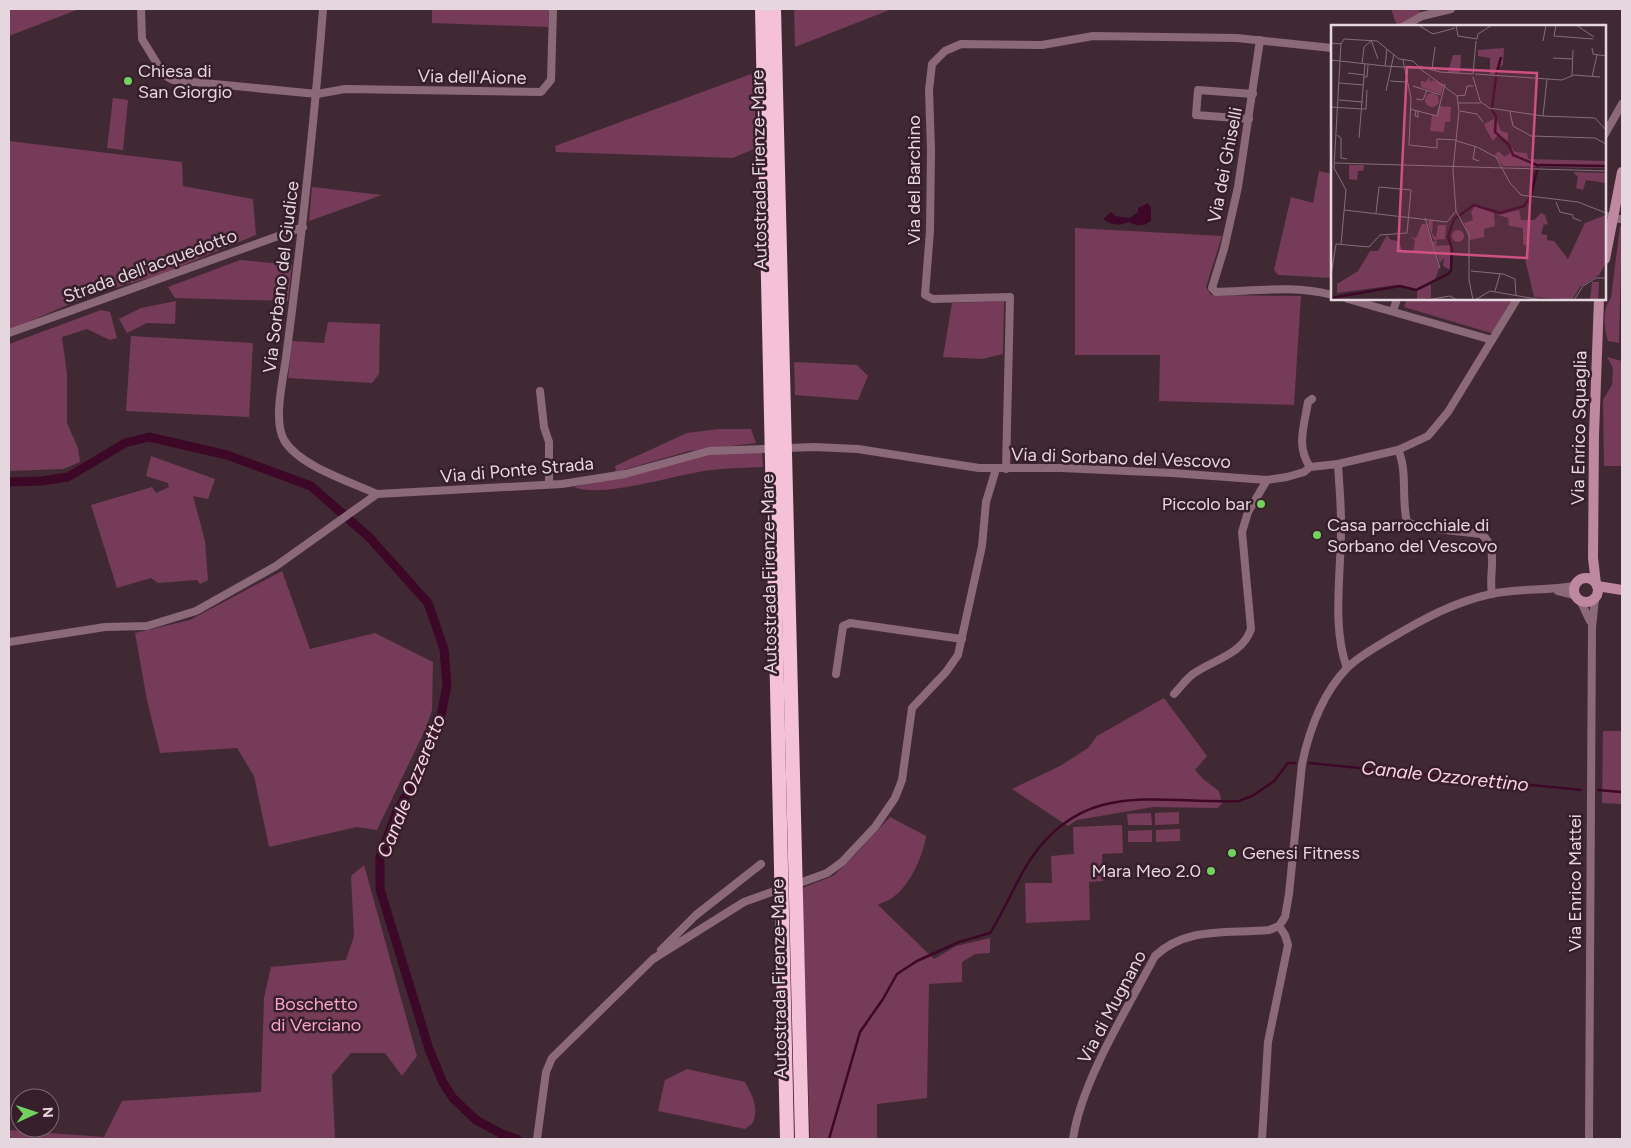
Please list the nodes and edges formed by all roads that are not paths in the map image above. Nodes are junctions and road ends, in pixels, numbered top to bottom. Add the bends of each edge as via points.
1 (141, 9) edge
2 (323, 9) edge
3 (553, 9) edge
4 (762, 9) edge
5 (774, 9) edge
6 (1451, 9) edge
7 (1406, 25) edge
8 (1260, 40) junction
9 (1331, 48) edge
10 (317, 94) junction
11 (1253, 94) junction
12 (1622, 104) edge
13 (1249, 119) junction
14 (1606, 132) edge
15 (1622, 172) edge
16 (1613, 218) edge
17 (303, 227) junction
18 (1606, 254) edge
19 (1331, 295) edge
20 (1352, 300) edge
21 (1397, 300) edge
22 (1516, 300) edge
23 (1599, 300) edge
24 (1393, 311) junction
25 (9, 333) edge
26 (1492, 340) junction
27 (540, 391) dead end
28 (1312, 399) dead end
29 (1398, 450) junction
30 (1338, 464) junction
31 (1310, 467) junction
32 (996, 469) junction
33 (1006, 469) junction
34 (1267, 480) junction
35 (549, 484) junction
36 (377, 494) junction
37 (1593, 558) junction
38 (1596, 585) junction
39 (1619, 590) edge
40 (1577, 591) junction
41 (1492, 594) junction
42 (1595, 598) junction
43 (1592, 628) junction
44 (962, 639) junction
45 (9, 642) edge
46 (1347, 668) junction
47 (836, 674) dead end
48 (1174, 694) dead end
49 (761, 864) dead end
50 (1279, 926) junction
51 (653, 958) junction
52 (537, 1139) edge
53 (787, 1139) edge
54 (802, 1139) edge
55 (1073, 1139) edge
56 (1262, 1139) edge
57 (1589, 1139) edge

1 - 10 street, Via dell'Aione via 142,39 164,75 173,80
2 - 10 street, Via Sorbano del Giudice
3 - 10 street, Via dell'Aione via 552,80 541,92 345,89
4 - 53 highway, Autostrada Firenze-Mare
5 - 54 highway, Autostrada Firenze-Mare
6 - 7 street via 1422,16
8 - 9 street
8 - 11 street, Via dei Ghiselli
8 - 33 street, Via del Barchino via 1093,36 1042,46 961,44 945,51 932,64 929,90 930,231 925,295 933,300 1010,297
10 - 17 street, Via Sorbano del Giudice
11 - 13 street, Via dei Ghiselli
11 - 13 street via 1198,90 1196,115
12 - 14 street
13 - 19 street, Via dei Ghiselli via 1224,249 1212,288 1216,292 1289,289
15 - 16 street
16 - 18 street
17 - 25 street, Strada dell'acquedotto
17 - 36 street, Via Sorbano del Giudice via 282,388 280,431 298,455
20 - 24 street
21 - 24 street
22 - 26 street, Via di Sorbano del Vescovo
23 - 37 street, Via Enrico Squaglia
24 - 26 street
26 - 29 street, Via di Sorbano del Vescovo via 1448,412 1428,436
27 - 35 street via 549,442
28 - 31 street via 1308,402 1302,440 1302,455
29 - 30 street, Via di Sorbano del Vescovo
29 - 41 street via 1403,461 1407,522 1419,527 1481,534 1493,549 1489,577
30 - 31 street, Via di Sorbano del Vescovo
30 - 46 street via 1340,625 1342,654
31 - 34 street, Via di Sorbano del Vescovo via 1304,472
32 - 33 street, Via di Sorbano del Vescovo
32 - 35 street, Via di Ponte Strada via 858,449 745,449 709,452 624,474
32 - 44 street, Via di Sorbano del Vescovo via 986,502 982,546
33 - 34 street, Via di Sorbano del Vescovo via 1061,468
34 - 48 street via 1248,512 1242,532 1250,629 1248,638 1239,648 1192,675
35 - 36 street, Via di Ponte Strada
36 - 45 street via 276,566 196,611 147,626 105,627
37 - 38 street, Via Enrico Squaglia
37 - 40 street
38 - 39 street
38 - 40 street via 1590,579
38 - 42 street, Via Enrico Squaglia
39 - 42 street via 1605,592
40 - 41 street
40 - 42 street via 1588,602
40 - 43 street, Via Enrico Mattei
41 - 46 street via 1436,612 1364,654
42 - 43 street, Via Enrico Mattei
43 - 57 street, Via Enrico Mattei
44 - 47 street via 850,623 843,626
44 - 51 street, Via di Sorbano del Vescovo via 958,655 946,672 912,708 902,780 895,798 875,827 842,862 814,879 744,902
46 - 50 street via 1330,691 1306,744 1289,894 1285,917
49 - 51 street via 696,915
50 - 55 street, Via di Mugnano via 1261,931 1186,936 1168,944 1155,956 1085,1093
50 - 56 street via 1288,945 1268,1042
51 - 52 street, Via di Sorbano del Vescovo via 552,1058 546,1072

